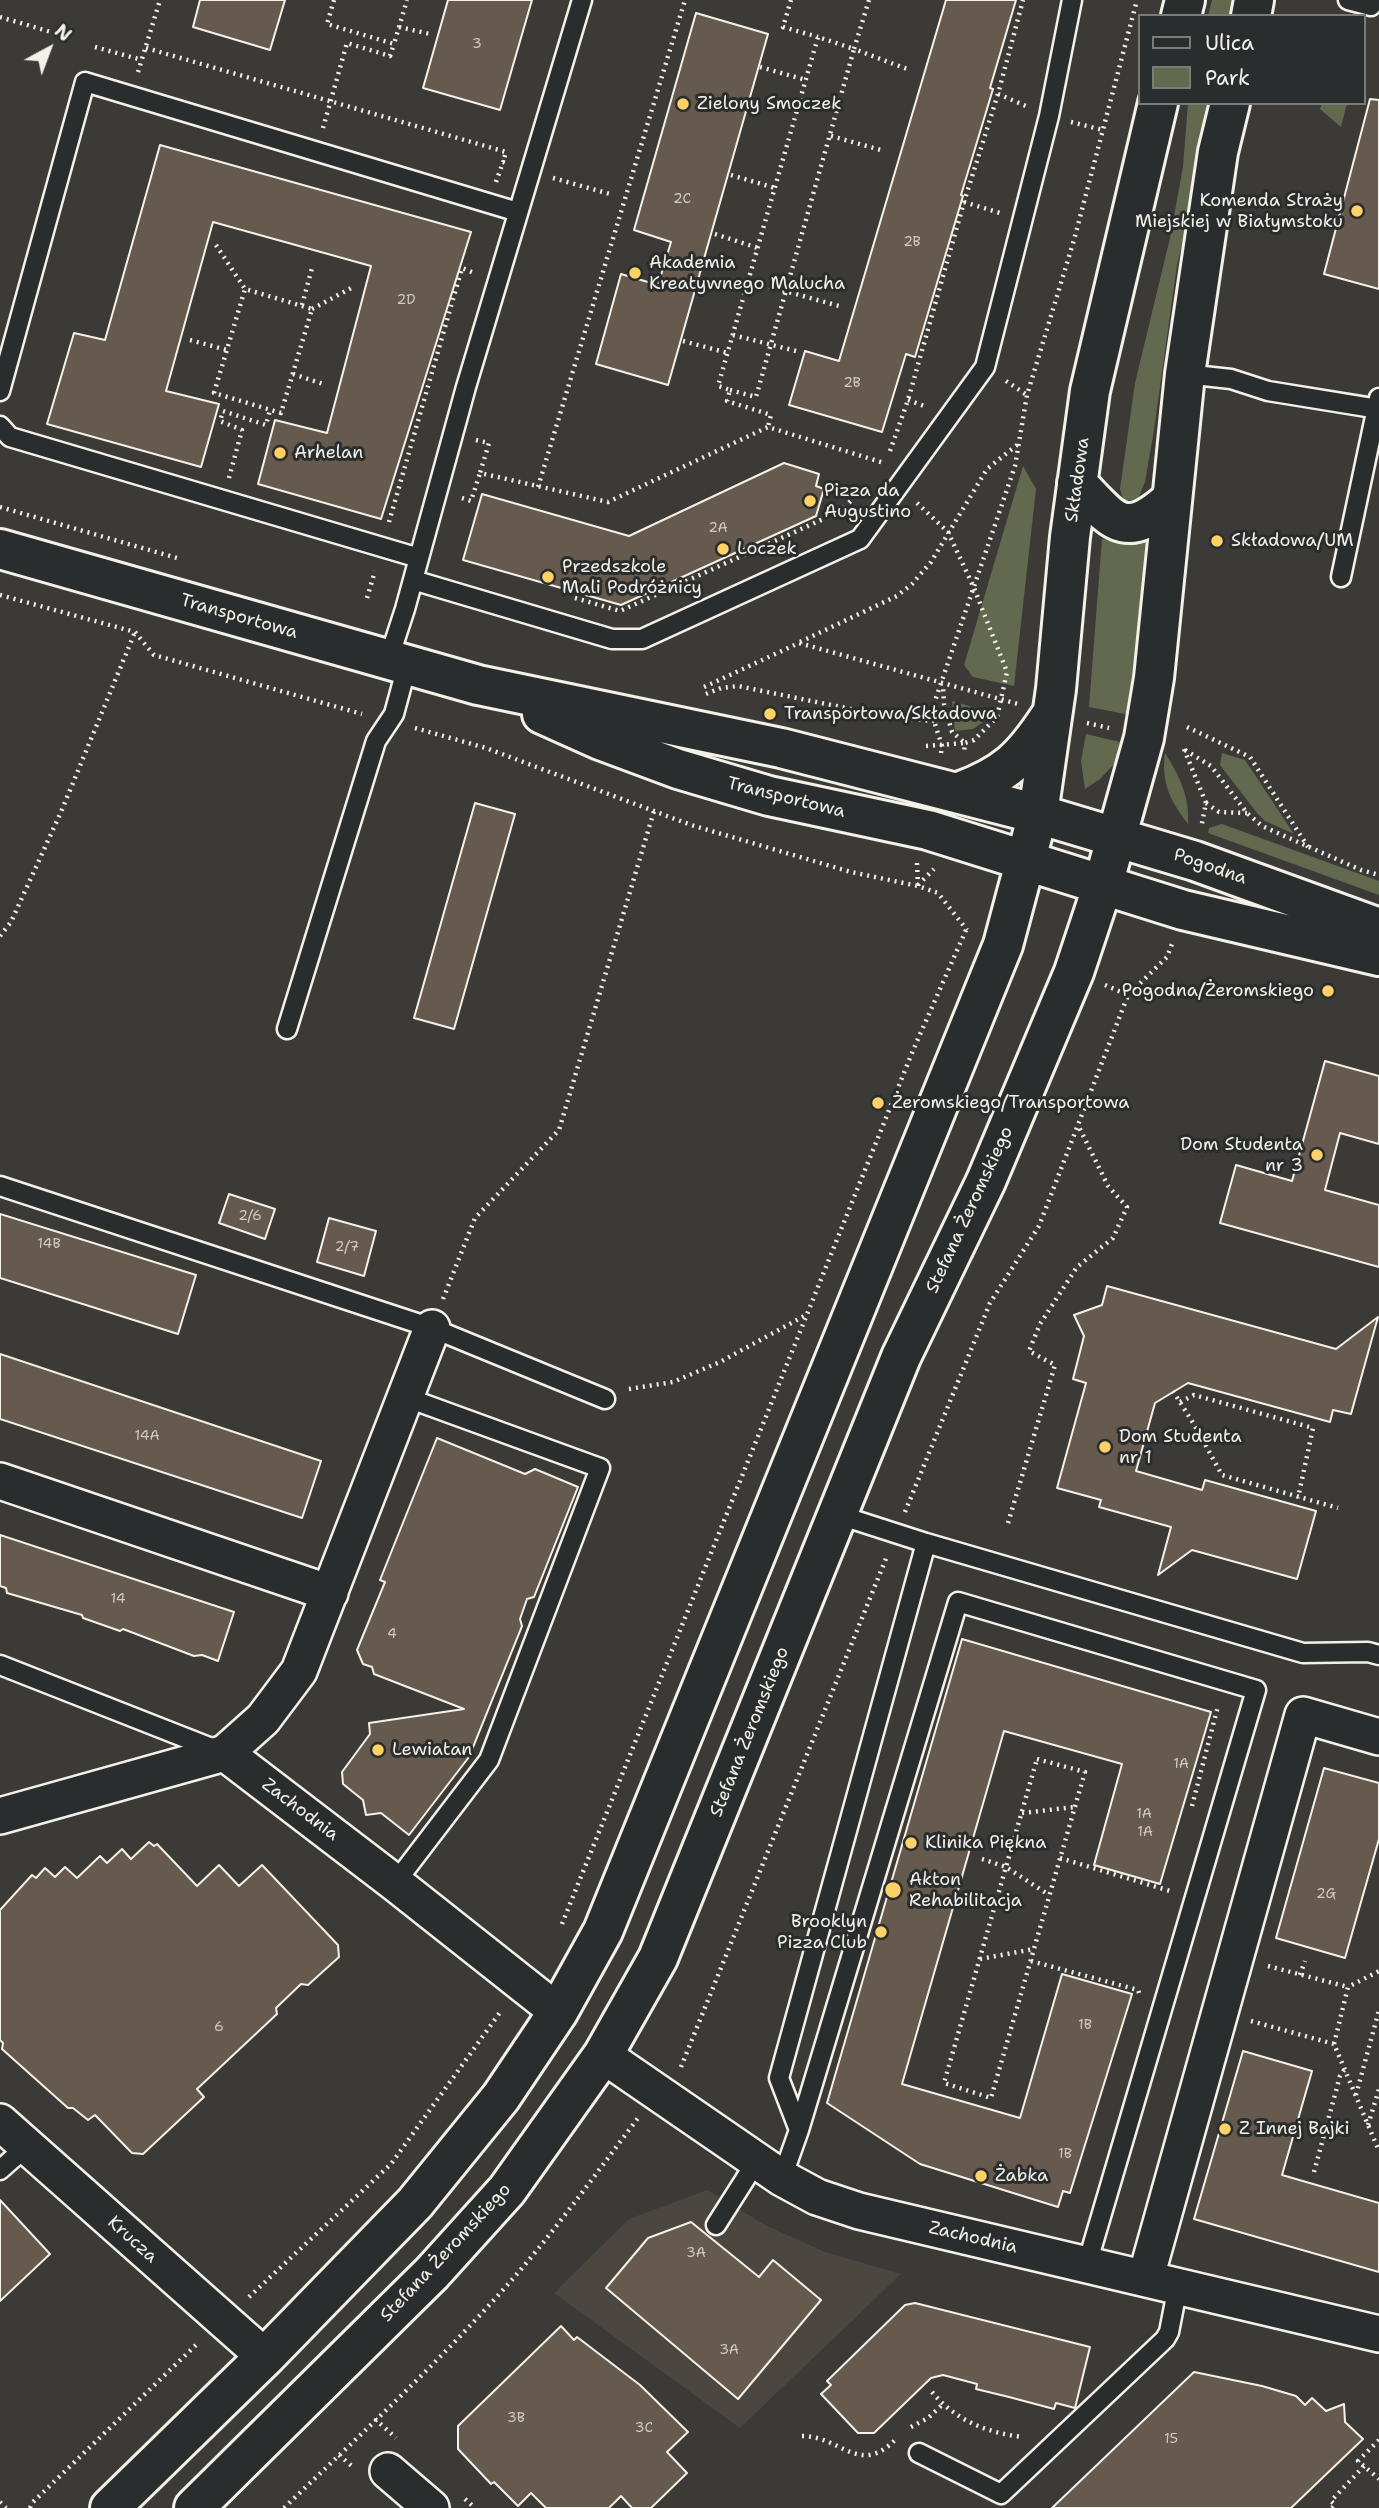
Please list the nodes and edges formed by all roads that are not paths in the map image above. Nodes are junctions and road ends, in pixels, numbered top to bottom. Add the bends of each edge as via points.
1 (582, 0) edge
2 (1073, 0) edge
3 (1348, 0) edge
4 (1372, 0) edge
5 (1158, 105) edge
6 (1230, 105) edge
7 (518, 212) junction
8 (1185, 374) junction
9 (0, 390) edge
10 (1378, 405) edge
11 (0, 426) edge
12 (1077, 483) junction
13 (1171, 500) junction
14 (0, 549) edge
15 (419, 558) junction
16 (1341, 578) dead end
17 (413, 580) junction
18 (398, 663) junction
19 (478, 685) junction
20 (1052, 713) junction
21 (959, 792) junction
22 (1038, 814) junction
23 (948, 836) junction
24 (1118, 837) junction
25 (1027, 861) junction
26 (1103, 885) junction
27 (1379, 928) edge
28 (1003, 945) junction
29 (1379, 956) edge
30 (287, 1029) dead end
31 (0, 1186) edge
32 (432, 1328) junction
33 (599, 1396) road end
34 (405, 1397) junction
35 (0, 1481) edge
36 (839, 1515) junction
37 (926, 1543) junction
38 (330, 1593) junction
39 (1379, 1655) edge
40 (0, 1665) edge
41 (1379, 1737) edge
42 (225, 1753) junction
43 (0, 1816) edge
44 (395, 1883) junction
45 (583, 1967) junction
46 (558, 2012) junction
47 (603, 2055) junction
48 (0, 2122) edge
49 (799, 2130) junction
50 (27, 2146) junction
51 (0, 2170) edge
52 (769, 2170) junction
53 (716, 2225) dead end
54 (1087, 2264) junction
55 (1162, 2282) junction
56 (1379, 2334) edge
57 (265, 2357) junction
58 (919, 2453) dead end
59 (388, 2471) dead end
60 (110, 2508) edge
61 (194, 2508) edge
62 (431, 2508) edge

1 - 7 lane
2 - 17 lane via 1049,116 985,367 860,539 642,639 612,639
3 - 4 lane via 1371,6
5 - 12 main road, Składowa via 1090,391
6 - 8 main road via 1218,152
7 - 9 lane via 85,82
7 - 15 lane
8 - 10 lane via 1231,379 1268,391
8 - 13 main road
10 - 16 lane
11 - 15 lane via 10,437
12 - 13 main road via 1104,512 1126,523 1151,518
12 - 20 main road, Składowa
13 - 24 main road via 1154,678
14 - 18 main road, Transportowa
15 - 17 lane
17 - 18 lane
18 - 19 main road, Transportowa
18 - 30 lane via 394,714 376,741
19 - 21 main road, Transportowa via 781,748
19 - 23 main road, Transportowa via 678,769 769,796
20 - 21 main road via 1011,766
20 - 22 main road, Składowa
21 - 22 main road, Transportowa
22 - 24 main road, Pogodna
22 - 25 main road, Składowa
23 - 25 main road, Transportowa
23 - 28 main road via 973,854 993,881 1003,912
24 - 26 main road, Stefana Żeromskiego
24 - 27 main road, Pogodna
25 - 26 main road, Transportowa
25 - 28 main road
26 - 29 main road via 1183,910
26 - 36 main road, Stefana Żeromskiego via 1074,972 986,1181 901,1357
28 - 45 main road via 608,1918
31 - 32 lane
32 - 33 lane
32 - 34 street
34 - 38 street
34 - 44 lane via 600,1468 489,1760
35 - 38 street
36 - 37 lane
36 - 47 main road, Stefana Żeromskiego via 658,1958
37 - 39 lane via 1303,1653
37 - 49 lane via 779,2078
38 - 42 street via 299,1671 263,1719
40 - 42 lane
41 - 55 street via 1303,1715 1220,2013
42 - 43 street
42 - 44 street, Zachodnia
44 - 46 street, Zachodnia
45 - 46 main road
45 - 47 main road via 582,2015
46 - 57 main road via 501,2097 415,2203
47 - 52 street, Zachodnia
47 - 61 main road, Stefana Żeromskiego via 507,2190 461,2242
48 - 50 street, Krucza
49 - 52 lane
49 - 54 lane via 958,1602 1256,1690
50 - 51 lane
50 - 57 street, Krucza
52 - 53 lane
52 - 54 street, Zachodnia via 817,2197 859,2211
54 - 55 street, Zachodnia
55 - 56 street, Zachodnia
55 - 58 lane via 1169,2332 1165,2339 1001,2494
57 - 60 main road
59 - 62 street

